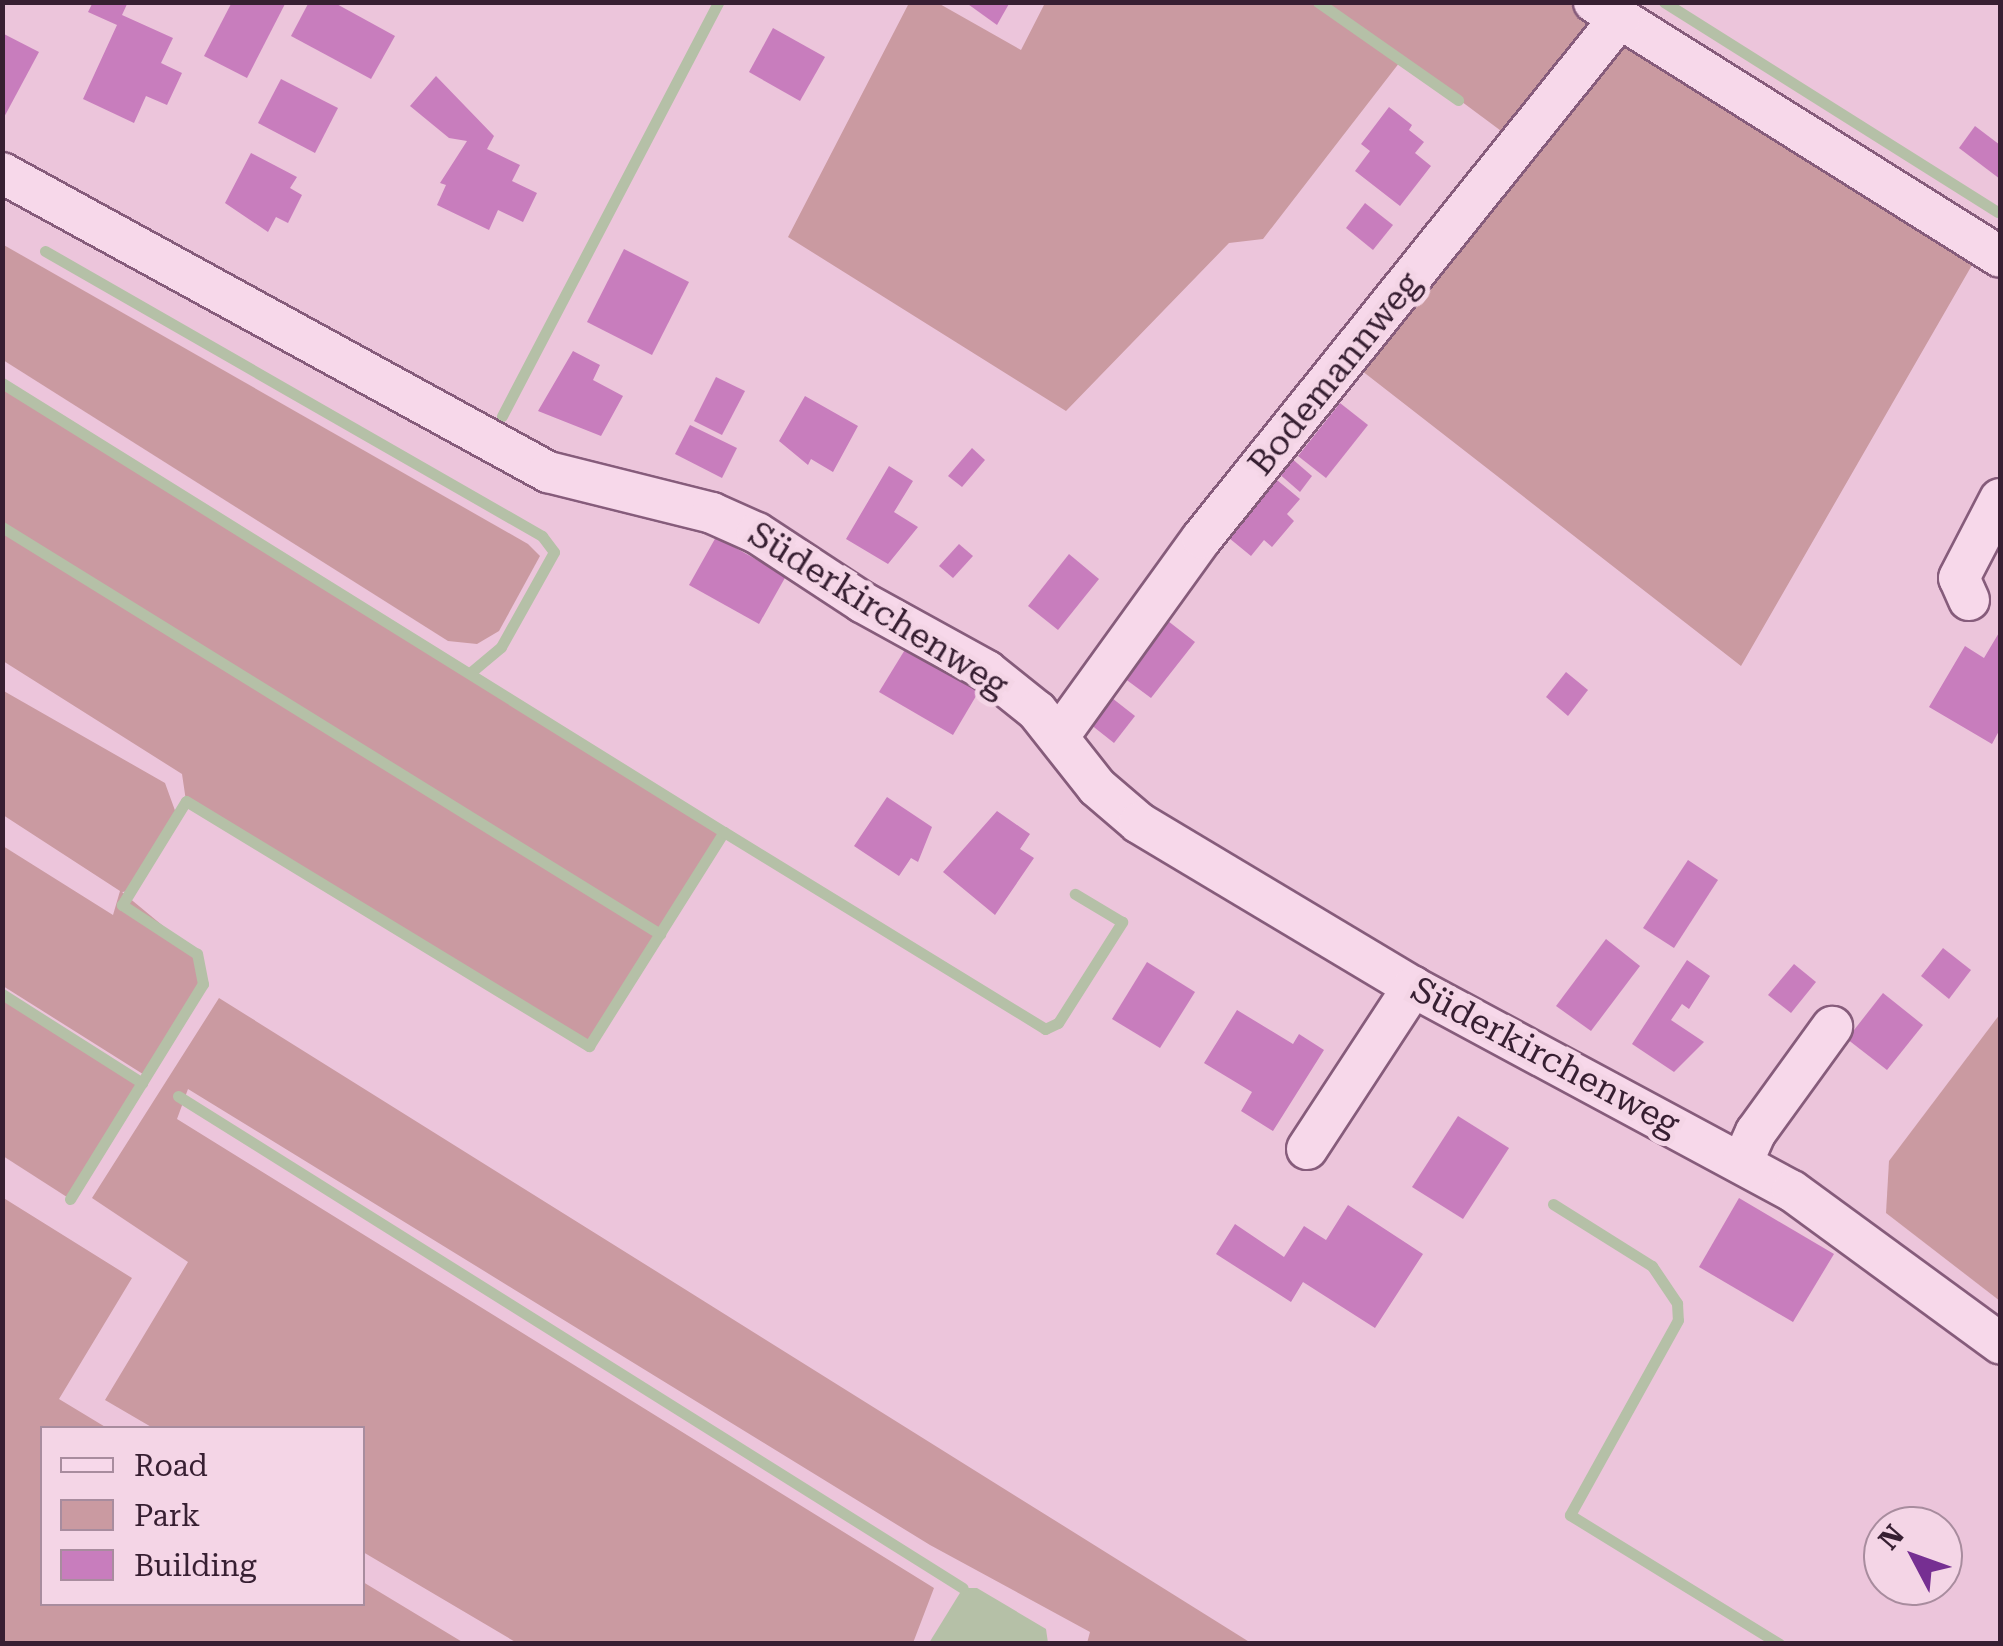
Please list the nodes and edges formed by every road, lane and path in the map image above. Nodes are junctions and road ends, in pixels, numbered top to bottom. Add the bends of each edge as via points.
1 (1607, 10) edge
2 (2, 173) edge
3 (2000, 257) edge
4 (2000, 499) edge
5 (1969, 600) dead end
6 (1059, 736) junction
7 (1413, 987) junction
8 (1832, 1027) dead end
9 (1308, 1149) dead end
10 (1742, 1163) junction
11 (2000, 1343) edge

1 - 3 street
1 - 6 street, Bodemannweg via 1202,538
2 - 6 street, Süderkirchenweg via 548,472 744,526 987,671
4 - 5 street via 1959,578
6 - 7 street, Süderkirchenweg via 1096,788 1139,823
7 - 9 street
7 - 10 street, Süderkirchenweg
8 - 10 street via 1756,1132
10 - 11 street, Süderkirchenweg via 1854,1232

